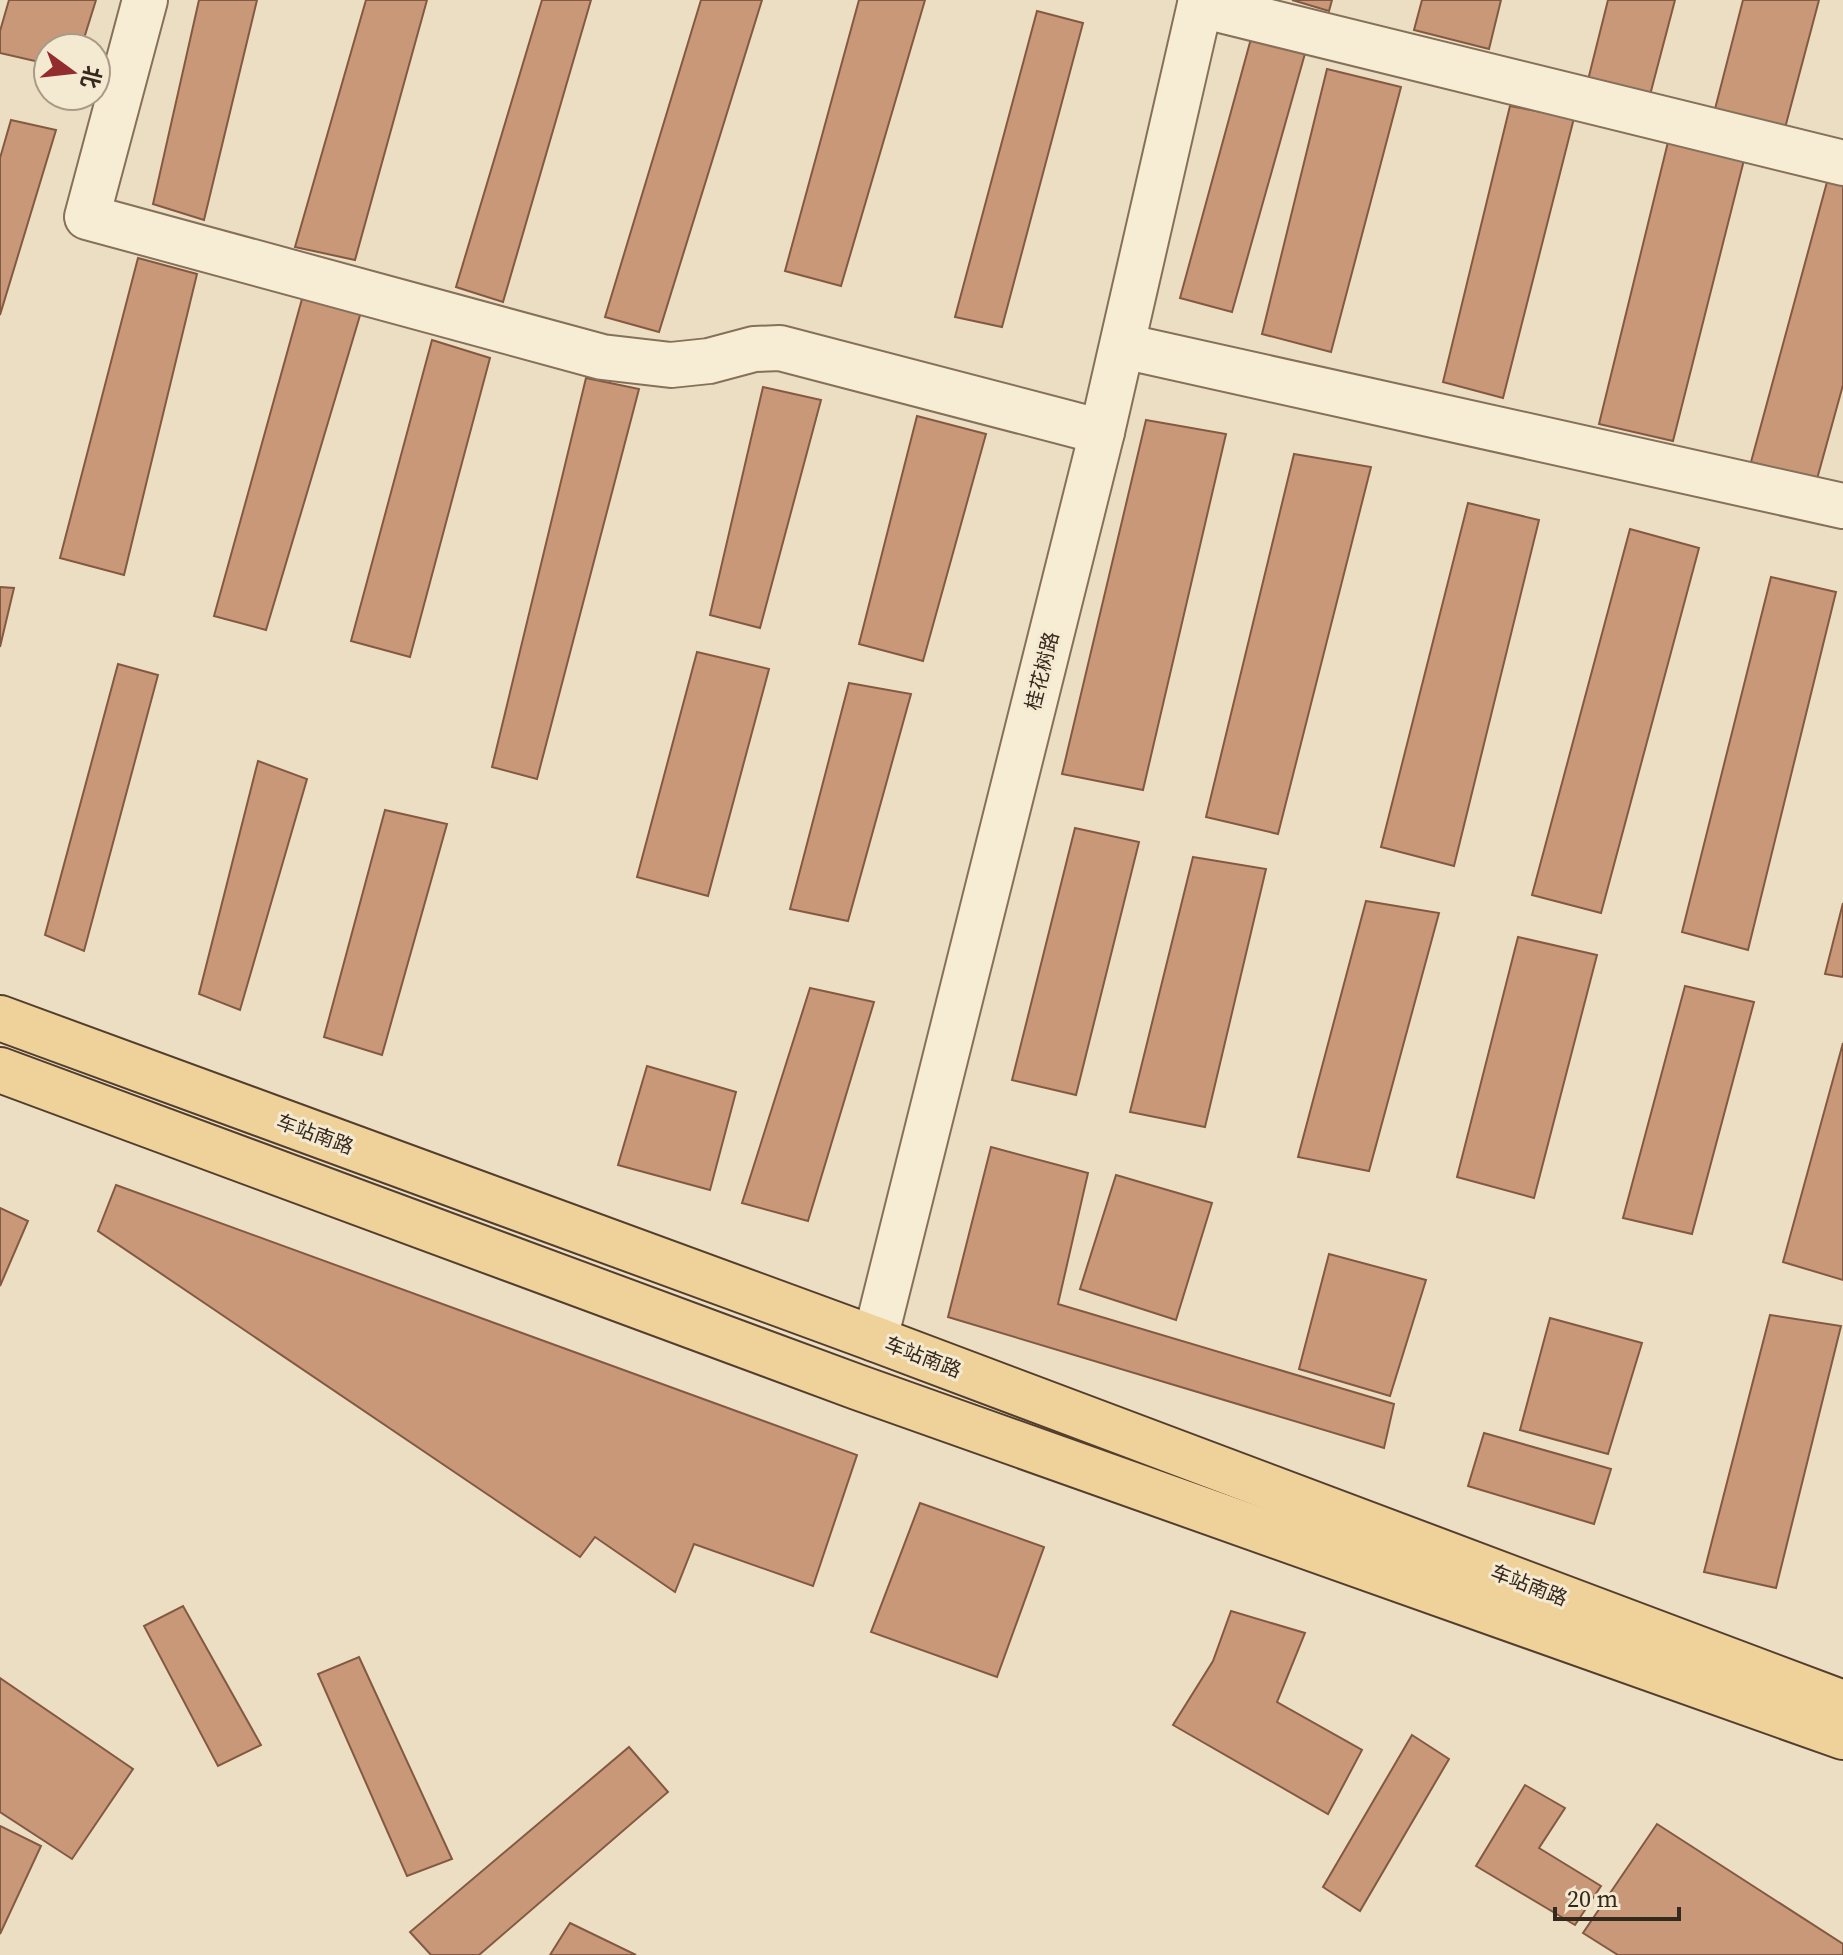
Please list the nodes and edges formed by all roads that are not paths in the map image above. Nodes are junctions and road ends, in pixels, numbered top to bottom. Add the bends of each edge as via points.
1 (145, 0) edge
2 (1201, 3) edge
3 (1843, 163) edge
4 (1123, 346) junction
5 (1102, 432) junction
6 (1843, 506) edge
7 (0, 1018) edge
8 (0, 1070) edge
9 (875, 1339) junction
10 (1843, 1703) edge
11 (1843, 1737) edge

1 - 5 street via 87,217 602,357 671,365 780,348
2 - 3 street
2 - 4 street, 桂花树路
4 - 5 street, 桂花树路
4 - 6 street
5 - 9 street, 桂花树路
7 - 9 main road, 车站南路
8 - 11 main road, 车站南路 via 857,1387
9 - 10 main road, 车站南路

